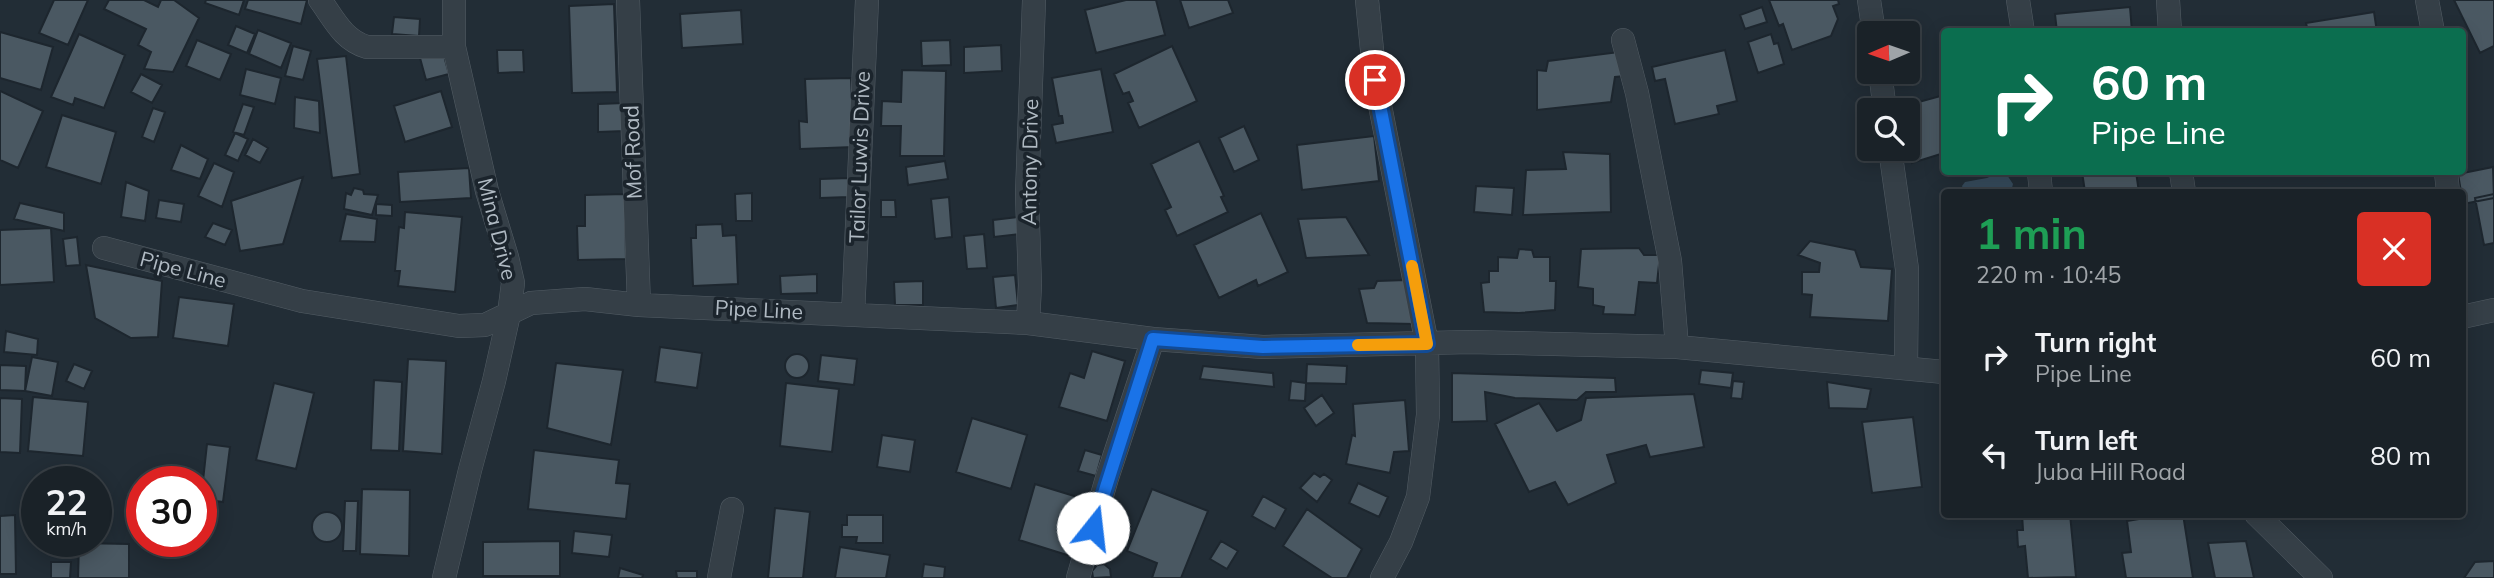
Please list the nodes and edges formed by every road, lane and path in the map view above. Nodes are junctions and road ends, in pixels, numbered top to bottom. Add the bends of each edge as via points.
1 (320, 0) edge
2 (454, 0) edge
3 (628, 0) edge
4 (867, 0) edge
5 (1034, 0) edge
6 (1367, 0) edge
7 (1869, 0) edge
8 (2018, 0) edge
9 (2168, 0) edge
10 (2427, 0) edge
11 (1872, 21) edge
12 (2022, 28) edge
13 (2170, 28) edge
14 (2431, 28) edge
15 (1623, 40) dead end
16 (454, 47) junction
17 (1893, 161) edge
18 (104, 248) dead end
19 (639, 305) junction
20 (2494, 310) edge
21 (509, 314) junction
22 (853, 314) junction
23 (2466, 316) edge
24 (1028, 323) junction
25 (1153, 339) junction
26 (1427, 344) junction
27 (1676, 347) junction
28 (1906, 368) junction
29 (1941, 372) edge
30 (733, 509) dead end
31 (2260, 518) edge
32 (444, 578) edge
33 (719, 578) edge
34 (1078, 578) edge
35 (1382, 578) edge
36 (2321, 578) edge

1 - 16 street via 354,43
2 - 16 street, Mina Drive
3 - 19 street, Mof Road
4 - 22 street, Tailor Luwis Drive
5 - 24 street, Antony Drive
6 - 26 street via 1375,80
7 - 11 street
8 - 12 street
9 - 13 street
10 - 14 street
15 - 27 street via 1670,261
16 - 21 street, Mina Drive via 513,283
17 - 28 street via 1908,268
18 - 21 street, Pipe Line via 315,303 459,326 485,325
19 - 21 street, Pipe Line via 584,299 531,303
19 - 22 street, Pipe Line
20 - 23 street
21 - 32 street, Mina Drive
22 - 24 street, Pipe Line
24 - 25 street, Pipe Line
25 - 26 street, Pipe Line via 1263,347
25 - 34 street
26 - 27 street, Pipe Line
26 - 35 street via 1428,415 1418,498
27 - 28 street, Pipe Line
28 - 29 street, Pipe Line
30 - 33 street
31 - 36 street

